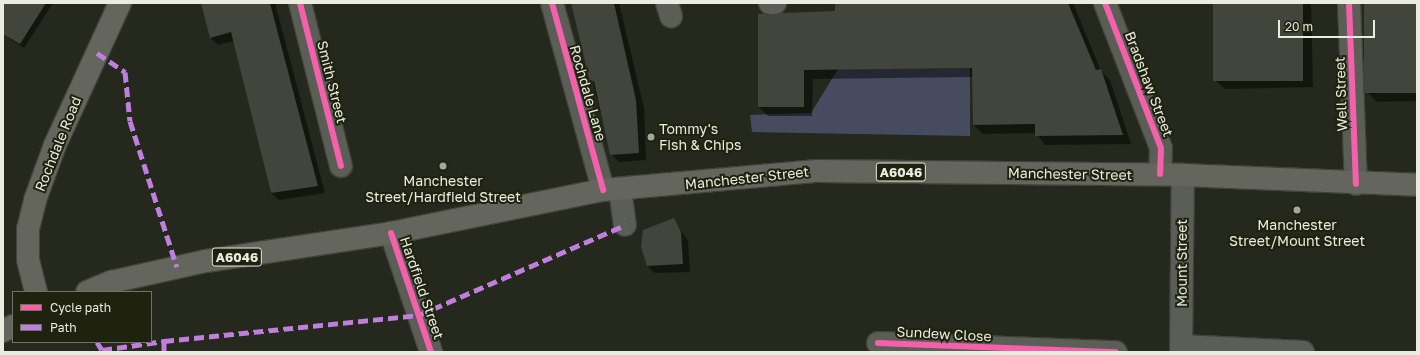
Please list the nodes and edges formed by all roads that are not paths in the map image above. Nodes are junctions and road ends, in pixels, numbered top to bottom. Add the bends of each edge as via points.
1 (120, 3) edge
2 (300, 3) edge
3 (552, 3) edge
4 (770, 3) edge
5 (775, 3) edge
6 (1105, 3) edge
7 (1349, 3) edge
8 (341, 166) dead end
9 (1160, 174) junction
10 (1183, 175) junction
11 (1356, 184) junction
12 (1417, 185) edge
13 (612, 190) junction
14 (625, 225) dead end
15 (391, 233) junction
16 (36, 291) edge
17 (90, 291) edge
18 (12, 326) edge
19 (3, 331) edge
20 (878, 343) dead end
21 (1181, 349) edge
22 (1008, 350) edge
23 (431, 352) edge
24 (1116, 352) edge
25 (1303, 352) edge

1 - 16 main road, Rochdale Road via 55,145 35,200 28,229 28,259
2 - 8 street, Smith Street
3 - 13 street, Rochdale Lane
4 - 5 street
6 - 9 street, Bradshaw Street via 1161,148
7 - 11 street, Well Street
9 - 10 main road, Manchester Street / A6046
9 - 13 main road, Manchester Street / A6046 via 817,171
10 - 11 main road, Manchester Street / A6046
10 - 21 street, Mount Street
11 - 12 main road, Manchester Street / A6046
13 - 14 street, Rochdale Lane
13 - 15 main road, Manchester Street / A6046
15 - 17 main road, Manchester Street / A6046 via 206,262 112,282
15 - 23 street, Hardfield Street
18 - 19 main road
20 - 22 street, Sundew Close
21 - 25 street
22 - 24 street, Sundew Close

